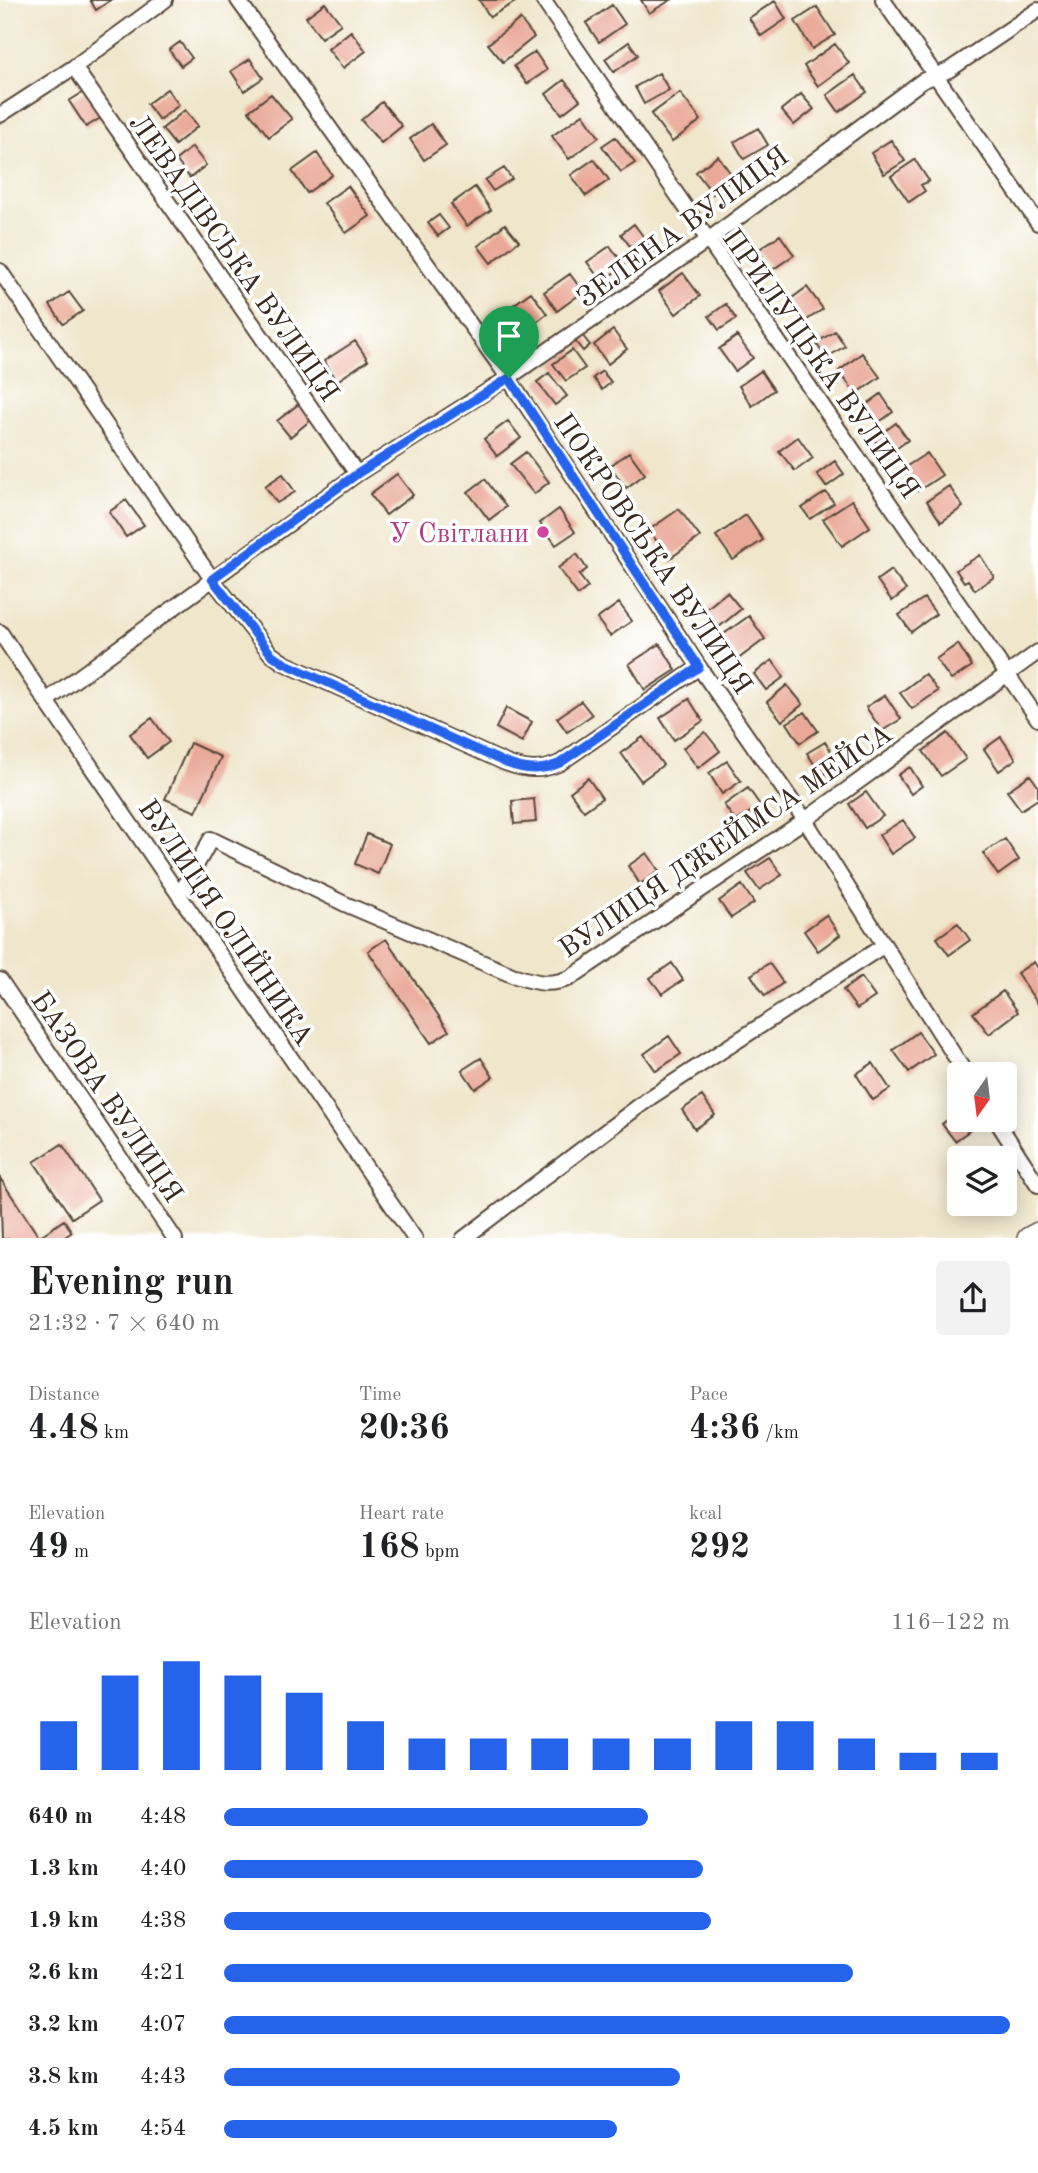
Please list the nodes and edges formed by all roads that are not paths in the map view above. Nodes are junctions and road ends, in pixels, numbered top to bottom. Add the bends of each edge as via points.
1 (166, 0) edge
2 (238, 0) edge
3 (543, 0) edge
4 (883, 0) edge
5 (1038, 10) edge
6 (74, 67) junction
7 (936, 75) junction
8 (0, 115) edge
9 (1038, 223) edge
10 (708, 240) junction
11 (0, 271) edge
12 (509, 378) junction
13 (357, 474) junction
14 (212, 579) junction
15 (0, 632) edge
16 (1038, 652) edge
17 (699, 667) junction
18 (1006, 673) junction
19 (46, 701) junction
20 (1038, 719) edge
21 (805, 820) junction
22 (180, 894) junction
23 (883, 946) junction
24 (0, 980) edge
25 (958, 1062) edge
26 (1004, 1132) edge
27 (1038, 1185) edge
28 (1038, 1234) edge
29 (175, 1238) edge
30 (415, 1238) edge
31 (463, 1238) edge
32 (1029, 1238) edge

1 - 6 street
2 - 12 street, ПОКРОВСЬКА ВУЛИЦЯ
3 - 10 street, ПРИЛУЦЬКА ВУЛИЦЯ
4 - 7 street
5 - 7 street, ЗЕЛЕНА ВУЛИЦЯ
6 - 8 street
6 - 13 street, ЛЕВАДІВСЬКА ВУЛИЦЯ
7 - 9 street
7 - 10 street, ЗЕЛЕНА ВУЛИЦЯ
10 - 12 street, ЗЕЛЕНА ВУЛИЦЯ
10 - 18 street, ПРИЛУЦЬКА ВУЛИЦЯ
11 - 14 street
12 - 13 street, ЗЕЛЕНА ВУЛИЦЯ
12 - 17 street, ПОКРОВСЬКА ВУЛИЦЯ
13 - 14 street, ЗЕЛЕНА ВУЛИЦЯ
14 - 17 street via 271,654 284,663 520,768 548,769 560,763
14 - 19 street, ЗЕЛЕНА ВУЛИЦЯ
15 - 19 street, ВУЛИЦЯ ОЛІЙНИКА
16 - 18 street, ВУЛИЦЯ ДЖЕЙМСА МЕЙСА
17 - 21 street, ПОКРОВСЬКА ВУЛИЦЯ
18 - 20 street, ПРИЛУЦЬКА ВУЛИЦЯ
18 - 21 street, ВУЛИЦЯ ДЖЕЙМСА МЕЙСА
19 - 22 street, ВУЛИЦЯ ОЛІЙНИКА
21 - 22 street, ВУЛИЦЯ ДЖЕЙМСА МЕЙСА via 555,984 512,975 345,904 211,839
21 - 23 street, ПОКРОВСЬКА ВУЛИЦЯ
22 - 30 street, ВУЛИЦЯ ОЛІЙНИКА
23 - 25 street, ПОКРОВСЬКА ВУЛИЦЯ
23 - 31 street via 651,1097
24 - 29 street, БАЗОВА ВУЛИЦЯ
26 - 27 street
28 - 32 main road

